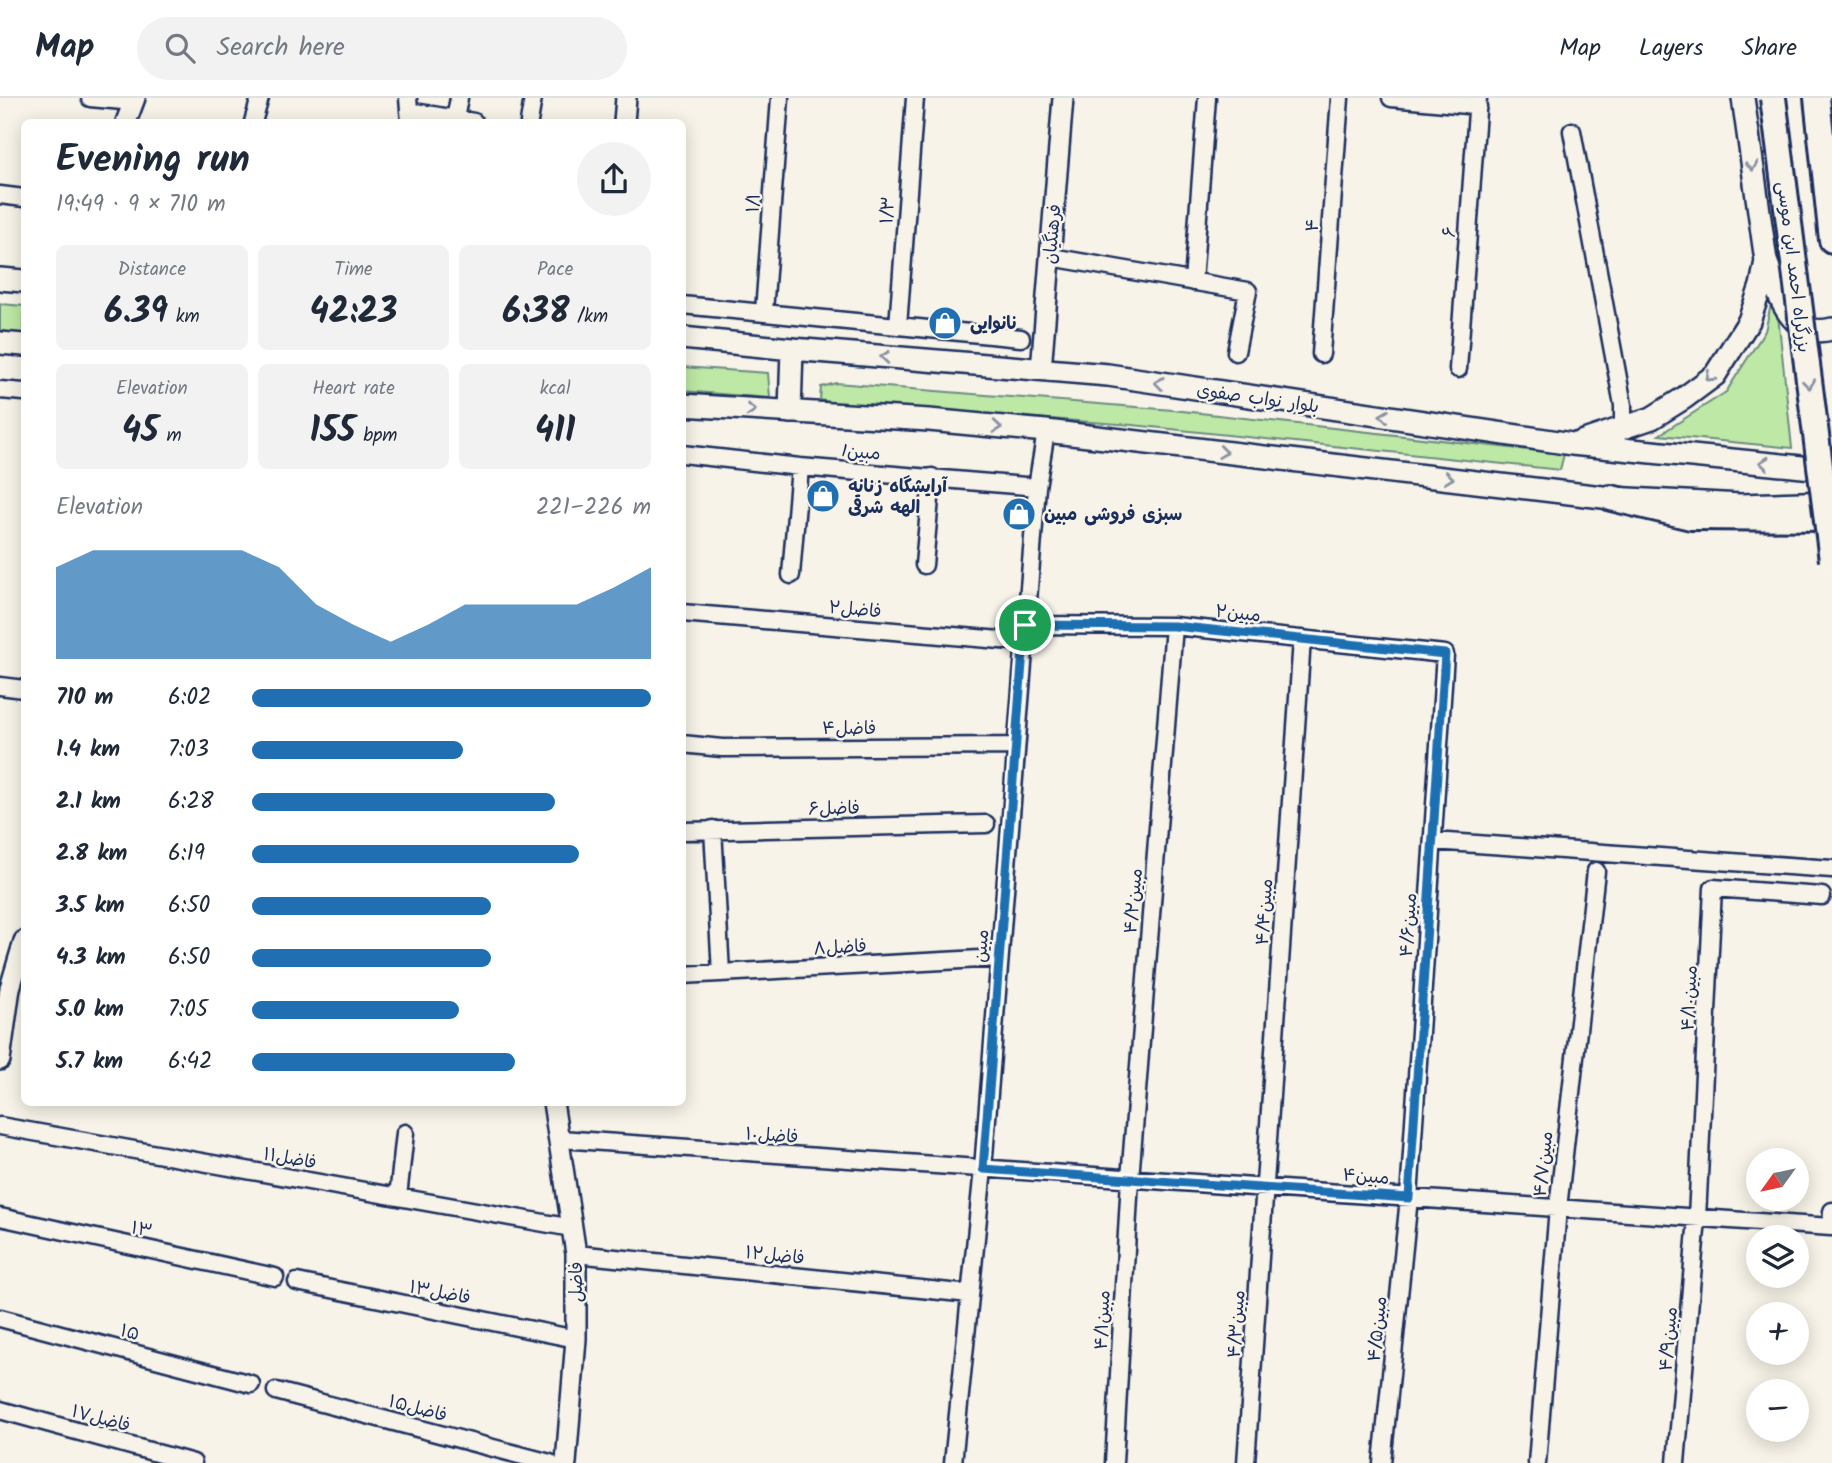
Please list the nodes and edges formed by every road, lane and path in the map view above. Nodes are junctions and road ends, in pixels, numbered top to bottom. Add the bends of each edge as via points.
1 (90, 98) edge
2 (260, 98) edge
3 (459, 98) edge
4 (533, 98) edge
5 (626, 98) edge
6 (780, 98) edge
7 (915, 98) edge
8 (1063, 98) edge
9 (1206, 98) edge
10 (1340, 98) edge
11 (1391, 98) edge
12 (1743, 98) edge
13 (1773, 98) edge
14 (1817, 98) edge
15 (134, 100) edge
16 (1478, 102) edge
17 (409, 110) edge
18 (127, 119) edge
19 (254, 119) edge
20 (455, 119) joint
21 (530, 119) edge
22 (624, 119) edge
23 (1572, 131) dead end
24 (0, 195) edge
25 (21, 198) edge
26 (1832, 240) edge
27 (1051, 257) junction
28 (1766, 261) junction
29 (0, 279) edge
30 (21, 281) edge
31 (1193, 282) junction
32 (686, 305) edge
33 (764, 312) junction
34 (898, 326) junction
35 (1832, 328) edge
36 (686, 338) edge
37 (1021, 338) dead end
38 (0, 343) edge
39 (21, 345) edge
40 (792, 349) junction
41 (1236, 352) dead end
42 (1321, 354) dead end
43 (1458, 369) dead end
44 (1041, 370) junction
45 (0, 390) edge
46 (21, 392) edge
47 (686, 404) edge
48 (790, 412) junction
49 (1623, 428) junction
50 (1046, 431) junction
51 (1572, 444) junction
52 (686, 454) edge
53 (800, 467) junction
54 (1832, 470) edge
55 (932, 477) junction
56 (1037, 486) junction
57 (1611, 498) junction
58 (1832, 502) edge
59 (1832, 518) edge
60 (1832, 560) edge
61 (924, 565) dead end
62 (791, 575) dead end
63 (686, 613) edge
64 (1025, 625) junction
65 (1174, 626) junction
66 (1302, 639) junction
67 (1024, 642) junction
68 (1445, 654) joint
69 (0, 686) edge
70 (21, 689) edge
71 (686, 744) edge
72 (1016, 746) junction
73 (986, 824) dead end
74 (713, 829) junction
75 (686, 831) edge
76 (1433, 841) junction
77 (1832, 869) edge
78 (1596, 871) dead end
79 (1822, 895) dead end
80 (21, 951) edge
81 (999, 958) junction
82 (721, 973) junction
83 (686, 975) edge
84 (0, 1060) edge
85 (554, 1106) edge
86 (0, 1126) edge
87 (405, 1133) dead end
88 (560, 1139) junction
89 (983, 1169) junction
90 (1130, 1179) junction
91 (1264, 1188) junction
92 (398, 1197) junction
93 (1409, 1198) junction
94 (1558, 1208) junction
95 (0, 1217) edge
96 (1697, 1218) junction
97 (1832, 1219) edge
98 (572, 1228) junction
99 (576, 1254) junction
100 (275, 1277) dead end
101 (297, 1282) dead end
102 (970, 1294) junction
103 (0, 1318) edge
104 (576, 1339) junction
105 (251, 1384) dead end
106 (276, 1391) dead end
107 (0, 1410) edge
108 (193, 1463) edge
109 (550, 1463) edge
110 (566, 1463) edge
111 (953, 1463) edge
112 (1114, 1463) edge
113 (1246, 1463) edge
114 (1382, 1463) edge
115 (1537, 1463) edge
116 (1676, 1463) edge

1 - 15 street
2 - 19 street
3 - 20 street
4 - 21 street
5 - 22 street
6 - 33 street, ۱/۱
7 - 34 street, ۱/۳
8 - 27 street, فرهنگیان
9 - 31 street
10 - 42 street, ۴
11 - 16 street
12 -> 28 main road
13 -> 60 highway, بزرگراه احمد ابن موسی, bridge
14 - 26 highway
15 - 18 street
16 - 43 street, ۶
17 - 20 street
23 - 49 street via 1623,405
24 - 25 street
27 - 31 street
27 - 44 street, فرهنگیان
28 - 35 main road via 1795,321 1808,330
28 -> 49 main road via 1749,321 1714,375 1652,418
29 - 30 main road
31 - 41 street via 1248,291
32 - 33 street
33 - 34 street
34 - 37 street
36 - 40 main road, بلوار نواب صفوی
38 - 39 main road
44 -> 40 main road, بلوار نواب صفوی
40 - 48 main road
51 -> 44 main road, بلوار نواب صفوی
45 - 46 street
47 -> 48 main road
48 -> 50 main road
49 - 51 main road
50 - 56 street, مبین
50 -> 57 main road
54 -> 51 main road, بلوار نواب صفوی
52 - 53 street, 1مبین
53 - 55 street, 1مبین
53 - 62 street
55 - 56 street, 1مبین
55 - 61 street
56 - 64 street, مبین
57 - 58 main road via 1741,505
57 - 59 highway via 1691,517
63 - 67 street, ۲فاضل
64 - 65 street, ۲مبین
64 - 67 street, مبین
65 - 66 street, ۲مبین
65 - 90 street, ۴/۲مبین
66 - 68 street, ۲مبین
66 - 91 street, ۴/۴مبین
67 - 72 street, مبین
68 - 76 street, ۴/۶مبین
69 - 70 street
71 - 72 street, ۴فاضل
72 - 81 street, مبین
73 - 74 street, ۶فاضل
74 - 75 street, ۶فاضل
74 - 82 street
76 - 77 street
76 - 93 street, ۴/۶مبین
78 - 94 street, ۴/۷مبین
79 - 96 street, ۴/۱۰مبین via 1713,888
80 - 84 street via 10,988
81 - 82 street, ۸فاضل
81 - 89 street, مبین
82 - 83 street, ۸فاضل
85 - 88 street, فاضل
86 - 92 street, ۱۱فاضل
87 - 92 street
88 - 89 street, ۱۰فاضل
88 - 98 street, فاضل
89 - 90 street, ۴مبین
89 - 102 street, مبین
90 - 91 street, ۴مبین
90 - 112 street, ۴/۱مبین
91 - 93 street, ۴مبین
91 - 113 street, ۴/۳مبین
92 - 98 street, ۱۱فاضل
93 - 94 street, ۴مبین
93 - 114 street, ۴/۵مبین
94 - 96 street, ۴مبین
94 - 115 street, ۴/۷مبین
95 - 100 street, ۱۳
96 - 97 street, ۴مبین
96 - 116 street, ۴/۹مبین
98 - 99 street, فاضل
99 - 102 street, ۱۲فاضل
99 - 104 street, فاضل
101 - 104 street, ۱۳فاضل
102 - 111 street, مبین
103 - 105 street, ۱۵
104 - 110 street, فاضل
106 - 109 street, ۱۵فاضل
107 - 108 street, ۱۷فاضل

